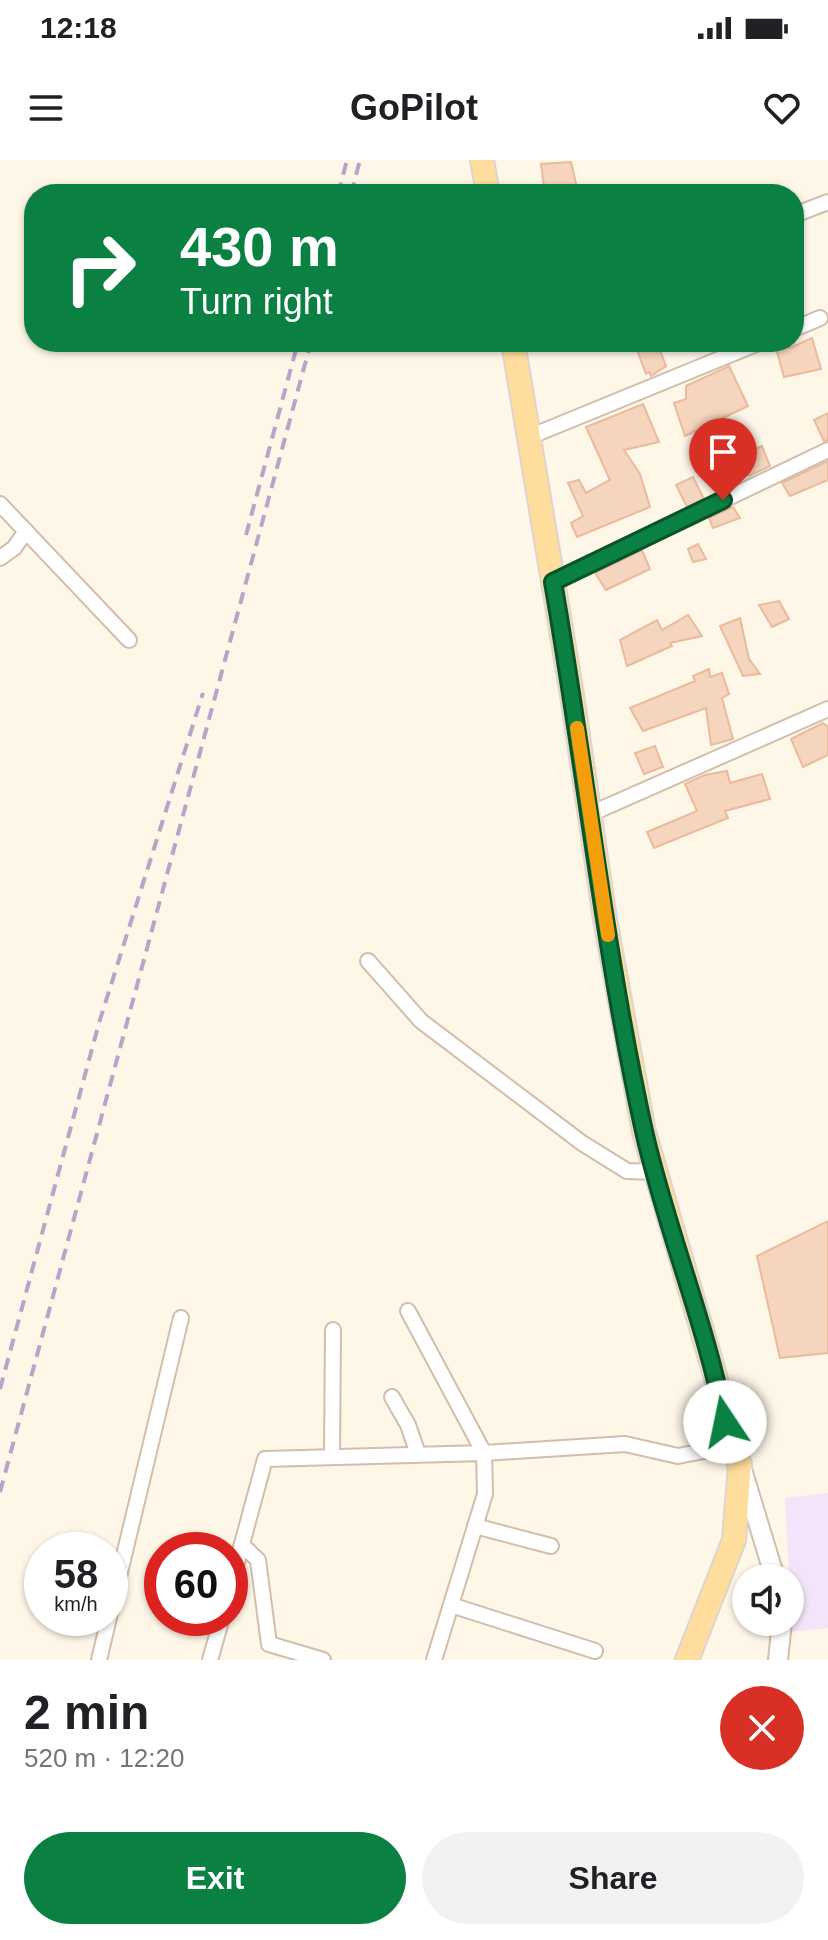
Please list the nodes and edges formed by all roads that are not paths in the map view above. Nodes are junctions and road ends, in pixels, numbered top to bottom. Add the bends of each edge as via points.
1 (482, 160) edge
2 (486, 184) edge
3 (828, 202) edge
4 (804, 211) edge
5 (820, 318) dead end
6 (804, 325) edge
7 (515, 352) edge
8 (737, 352) edge
9 (529, 437) junction
10 (828, 450) edge
11 (0, 504) edge
12 (26, 531) junction
13 (0, 558) edge
14 (553, 582) junction
15 (129, 640) dead end
16 (828, 709) edge
17 (590, 814) junction
18 (368, 961) dead end
19 (656, 1172) junction
20 (408, 1311) dead end
21 (181, 1318) dead end
22 (333, 1330) dead end
23 (392, 1397) dead end
24 (484, 1453) junction
25 (418, 1454) junction
26 (735, 1455) junction
27 (332, 1456) junction
28 (475, 1526) junction
29 (245, 1532) edge
30 (128, 1540) edge
31 (551, 1546) dead end
32 (248, 1551) edge
33 (770, 1564) edge
34 (451, 1605) junction
35 (105, 1636) edge
36 (217, 1636) edge
37 (781, 1636) edge
38 (269, 1644) junction
39 (595, 1651) dead end
40 (99, 1660) edge
41 (210, 1660) edge
42 (264, 1660) edge
43 (323, 1660) edge
44 (434, 1660) edge
45 (687, 1660) edge
46 (778, 1660) edge

1 - 2 main road
3 - 4 street
5 - 6 street
7 - 9 main road
8 - 9 street
9 - 14 main road
10 - 14 street
11 - 12 street
12 - 13 street
12 - 15 street
14 - 17 main road
16 - 17 street
17 - 19 main road via 644,1132
18 - 19 street via 421,1021 582,1143 627,1171
19 - 26 main road
20 - 24 street
21 - 30 street
22 - 27 street
23 - 25 street
24 - 25 street
24 - 26 street via 625,1444 678,1456
24 - 28 street via 485,1494
25 - 27 street
26 - 33 street
26 - 45 main road via 734,1540
27 - 29 street via 265,1459
28 - 31 street
28 - 34 street
32 - 38 street via 258,1560
34 - 39 street
34 - 44 street
35 - 40 street
36 - 41 street
37 - 46 street
38 - 42 street
38 - 43 street

